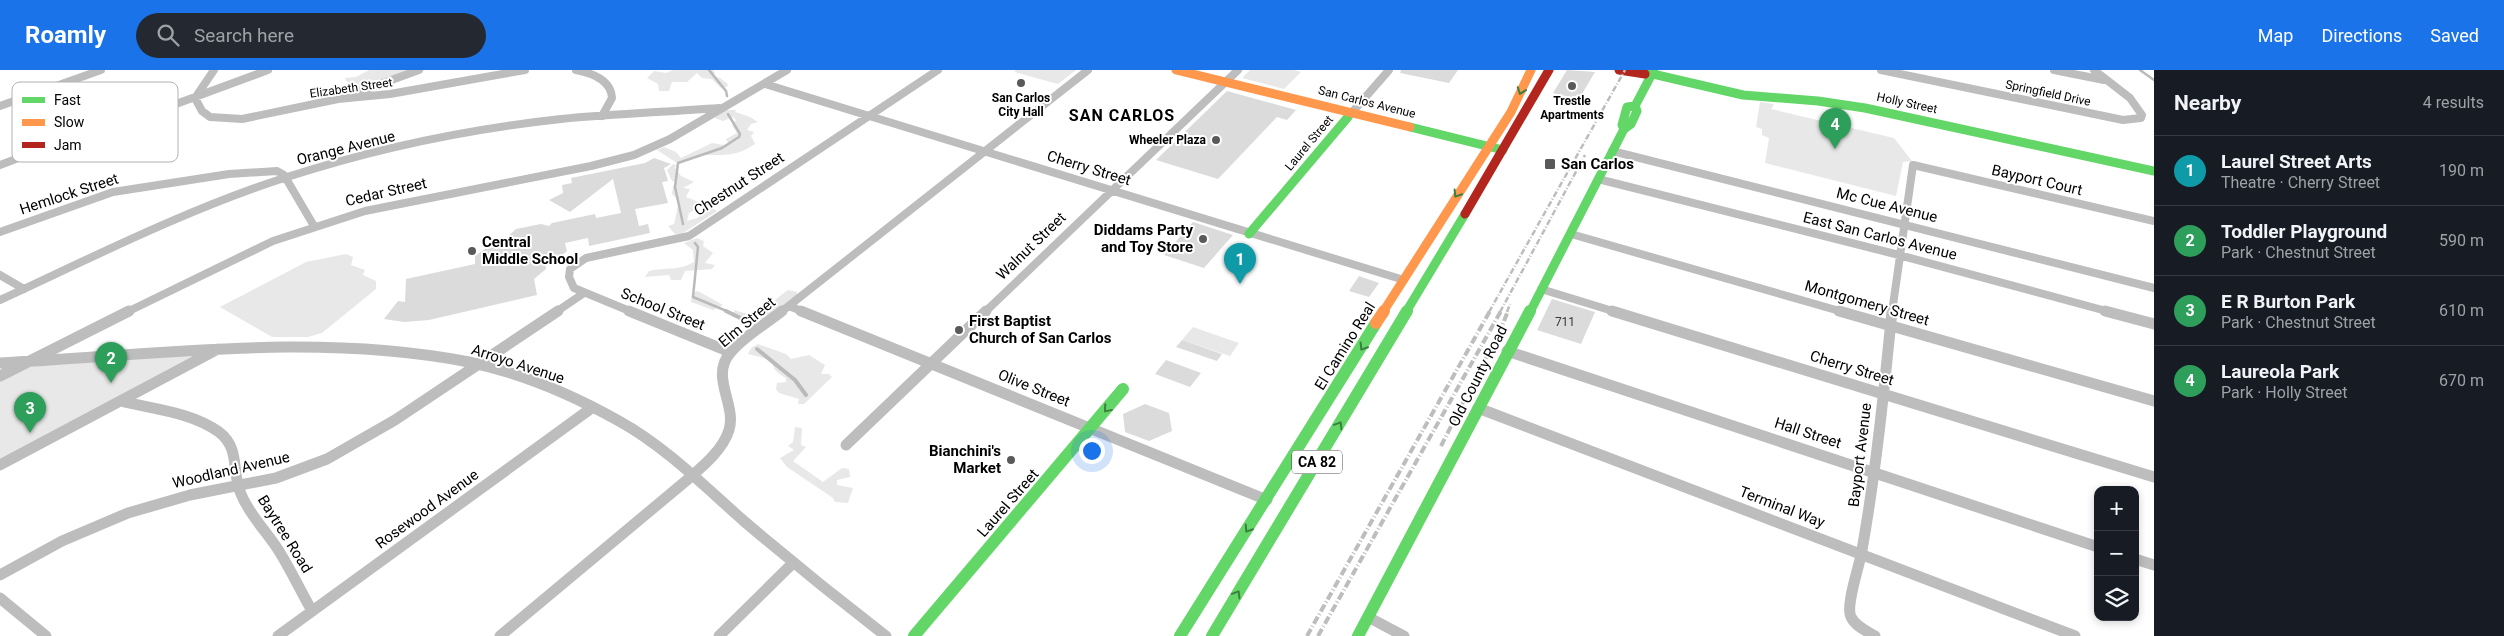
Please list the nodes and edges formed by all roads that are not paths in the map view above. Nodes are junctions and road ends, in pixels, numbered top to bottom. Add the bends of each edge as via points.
1 (101, 70) edge
2 (214, 70) edge
3 (268, 70) edge
4 (419, 70) edge
5 (525, 70) edge
6 (576, 70) edge
7 (788, 70) edge
8 (938, 70) edge
9 (1088, 70) edge
10 (1176, 70) edge
11 (1238, 70) edge
12 (1389, 70) edge
13 (1531, 70) edge
14 (1549, 70) edge
15 (1619, 70) edge
16 (1636, 70) edge
17 (1881, 70) edge
18 (2054, 70) edge
19 (2094, 70) edge
20 (1652, 72) edge
21 (2107, 80) junction
22 (67, 82) edge
23 (1225, 83) junction
24 (765, 84) junction
25 (195, 98) junction
26 (340, 99) junction
27 (12, 102) edge
28 (178, 103) edge
29 (0, 106) edge
30 (722, 108) junction
31 (1350, 115) junction
32 (602, 116) junction
33 (870, 116) junction
34 (1487, 151) junction
35 (1612, 151) junction
36 (986, 152) junction
37 (1501, 154) junction
38 (12, 160) edge
39 (0, 165) edge
40 (1913, 165) joint
41 (2154, 171) edge
42 (285, 178) junction
43 (1598, 180) junction
44 (1111, 191) junction
45 (2154, 221) edge
46 (1904, 224) junction
47 (314, 226) junction
48 (0, 228) edge
49 (10, 228) junction
50 (0, 232) edge
51 (1249, 234) junction
52 (1571, 234) junction
53 (1899, 255) junction
54 (0, 275) edge
55 (1404, 280) junction
56 (1421, 288) junction
57 (2154, 288) edge
58 (24, 289) junction
59 (1541, 289) junction
60 (584, 293) junction
61 (0, 300) edge
62 (789, 306) junction
63 (2154, 324) edge
64 (1890, 325) junction
65 (221, 348) junction
66 (1507, 351) junction
67 (730, 352) junction
68 (26, 363) junction
69 (930, 363) junction
70 (0, 364) edge
71 (480, 364) junction
72 (0, 376) edge
73 (1123, 389) dead end
74 (1883, 393) junction
75 (121, 401) junction
76 (2154, 401) edge
77 (593, 406) junction
78 (1478, 408) junction
79 (1091, 428) junction
80 (846, 445) dead end
81 (0, 465) edge
82 (1875, 473) junction
83 (691, 476) junction
84 (2154, 477) edge
85 (238, 487) junction
86 (1267, 500) junction
87 (2094, 546) edge
88 (1862, 553) junction
89 (2139, 560) edge
90 (793, 564) junction
91 (2154, 565) edge
92 (1250, 573) junction
93 (0, 574) edge
94 (0, 598) edge
95 (312, 611) junction
96 (1368, 617) junction
97 (46, 636) edge
98 (278, 636) edge
99 (500, 636) edge
100 (719, 636) edge
101 (886, 636) edge
102 (914, 636) edge
103 (1180, 636) edge
104 (1212, 636) edge
105 (1358, 636) edge
106 (1404, 636) edge
107 (1874, 636) edge
108 (2075, 636) edge

1 - 22 street
2 - 25 street
3 - 25 street
4 - 26 street
5 - 26 street, Elizabeth Street via 384,96
6 - 32 street via 603,80 612,91 612,100
7 - 24 street, Cedar Street
8 - 33 street, Chestnut Street
9 - 36 street, Elm Street
10 - 23 main road, San Carlos Avenue
11 - 23 street, Walnut Street
12 - 31 street, Laurel Street
13 -> 34 main road, El Camino Real / CA 82 via 1518,100
14 - 37 main road, CA 82
15 - 20 main road, Holly Street
16 - 20 main road, Holly Street
17 - 21 street, Springfield Drive via 2122,120 2137,120 2142,115 2130,98
18 - 21 street
19 - 21 street
20 - 35 main road, Old County Road via 1635,106 1637,111 1633,121 1624,129
20 - 41 main road, Holly Street via 1743,95 1865,108
23 - 31 main road, San Carlos Avenue
23 - 44 street, Walnut Street
24 - 30 street, Cedar Street
24 - 33 street, Cherry Street
25 - 26 street, Elizabeth Street via 200,111 206,116 231,119
25 - 28 street
27 - 29 street
30 - 32 street, Orange Avenue
30 - 47 street, Cedar Street via 659,145 619,160 390,205
31 - 34 main road, San Carlos Avenue
31 - 51 main road, Laurel Street
32 - 42 street, Orange Avenue via 538,122 409,146
33 - 36 street, Cherry Street
33 - 60 street, Chestnut Street via 689,236 586,258 573,264 568,278 574,288
34 - 37 main road, San Carlos Avenue
34 -> 55 main road, El Camino Real / CA 82
35 - 43 main road, Old County Road
35 - 46 street, Mc Cue Avenue
36 - 44 street, Cherry Street
36 - 62 street, Elm Street
37 - 56 main road, CA 82
38 - 39 street
40 - 45 street, Bayport Court
40 - 46 street, Bayport Avenue
42 - 47 street
42 - 49 street, Hemlock Street via 277,170 114,192
42 - 58 street, Orange Avenue via 205,206
43 - 52 main road, Old County Road
43 - 53 street, East San Carlos Avenue
44 - 51 street, Cherry Street
44 - 69 street, Walnut Street
46 - 53 street, Bayport Avenue
46 - 57 street, Mc Cue Avenue
47 - 68 street, Cedar Street via 230,260
48 - 49 street, Hemlock Street
49 - 50 street, Hemlock Street
51 - 55 street, Cherry Street
52 - 59 main road, Old County Road
52 - 64 street, Montgomery Street
53 - 63 street, East San Carlos Avenue
53 - 64 street, Bayport Avenue
54 - 58 street
55 - 56 main road
55 -> 86 main road, El Camino Real / CA 82
92 -> 56 main road, CA 82
58 - 61 street, Orange Avenue
59 - 66 main road, Old County Road
59 - 74 street, Cherry Street
60 - 67 street, School Street
60 - 71 street, Woodland Avenue
62 - 67 street, Elm Street
62 - 69 street, Olive Street
64 - 74 street, Bayport Avenue
64 - 76 street, Montgomery Street
65 - 68 street, Arroyo Avenue
65 - 71 street, Arroyo Avenue via 339,346
65 - 75 street
66 - 78 main road, Old County Road
66 - 82 street, Hall Street
67 - 83 street, Elm Street via 720,373 722,393 731,420 725,440
68 - 70 street, Arroyo Avenue
68 - 72 street, Cedar Street
69 - 79 street, Olive Street
69 - 80 street, Walnut Street
71 - 77 street, Arroyo Avenue via 539,383
71 - 85 street, Woodland Avenue via 347,450 307,468
73 -> 79 main road, Laurel Street
74 - 82 street, Bayport Avenue
74 - 84 street, Cherry Street
75 - 81 street
75 - 85 street, Baytree Road via 207,424 227,439 238,460
77 - 83 street, Arroyo Avenue via 620,422
77 - 95 street, Rosewood Avenue
78 - 88 street, Terminal Way
78 - 96 main road, Old County Road
79 - 86 street, Olive Street
79 - 102 main road, Laurel Street
82 - 87 street, Hall Street
82 - 88 street, Bayport Avenue
83 - 90 street, Arroyo Avenue
83 - 99 street, Elm Street
85 - 93 street, Woodland Avenue via 175,498 120,515 65,539
85 - 95 street, Baytree Road
86 - 92 main road via 1274,509 1273,516 1249,554
86 -> 103 main road, El Camino Real / CA 82
88 - 107 street, Bayport Avenue via 1850,606 1859,627
88 - 108 street, Terminal Way
89 - 91 street
90 - 100 street
90 - 101 street, Arroyo Avenue
104 -> 92 main road, CA 82
94 - 97 street
95 - 98 street, Rosewood Avenue
96 - 105 main road, Old County Road
96 - 106 street

